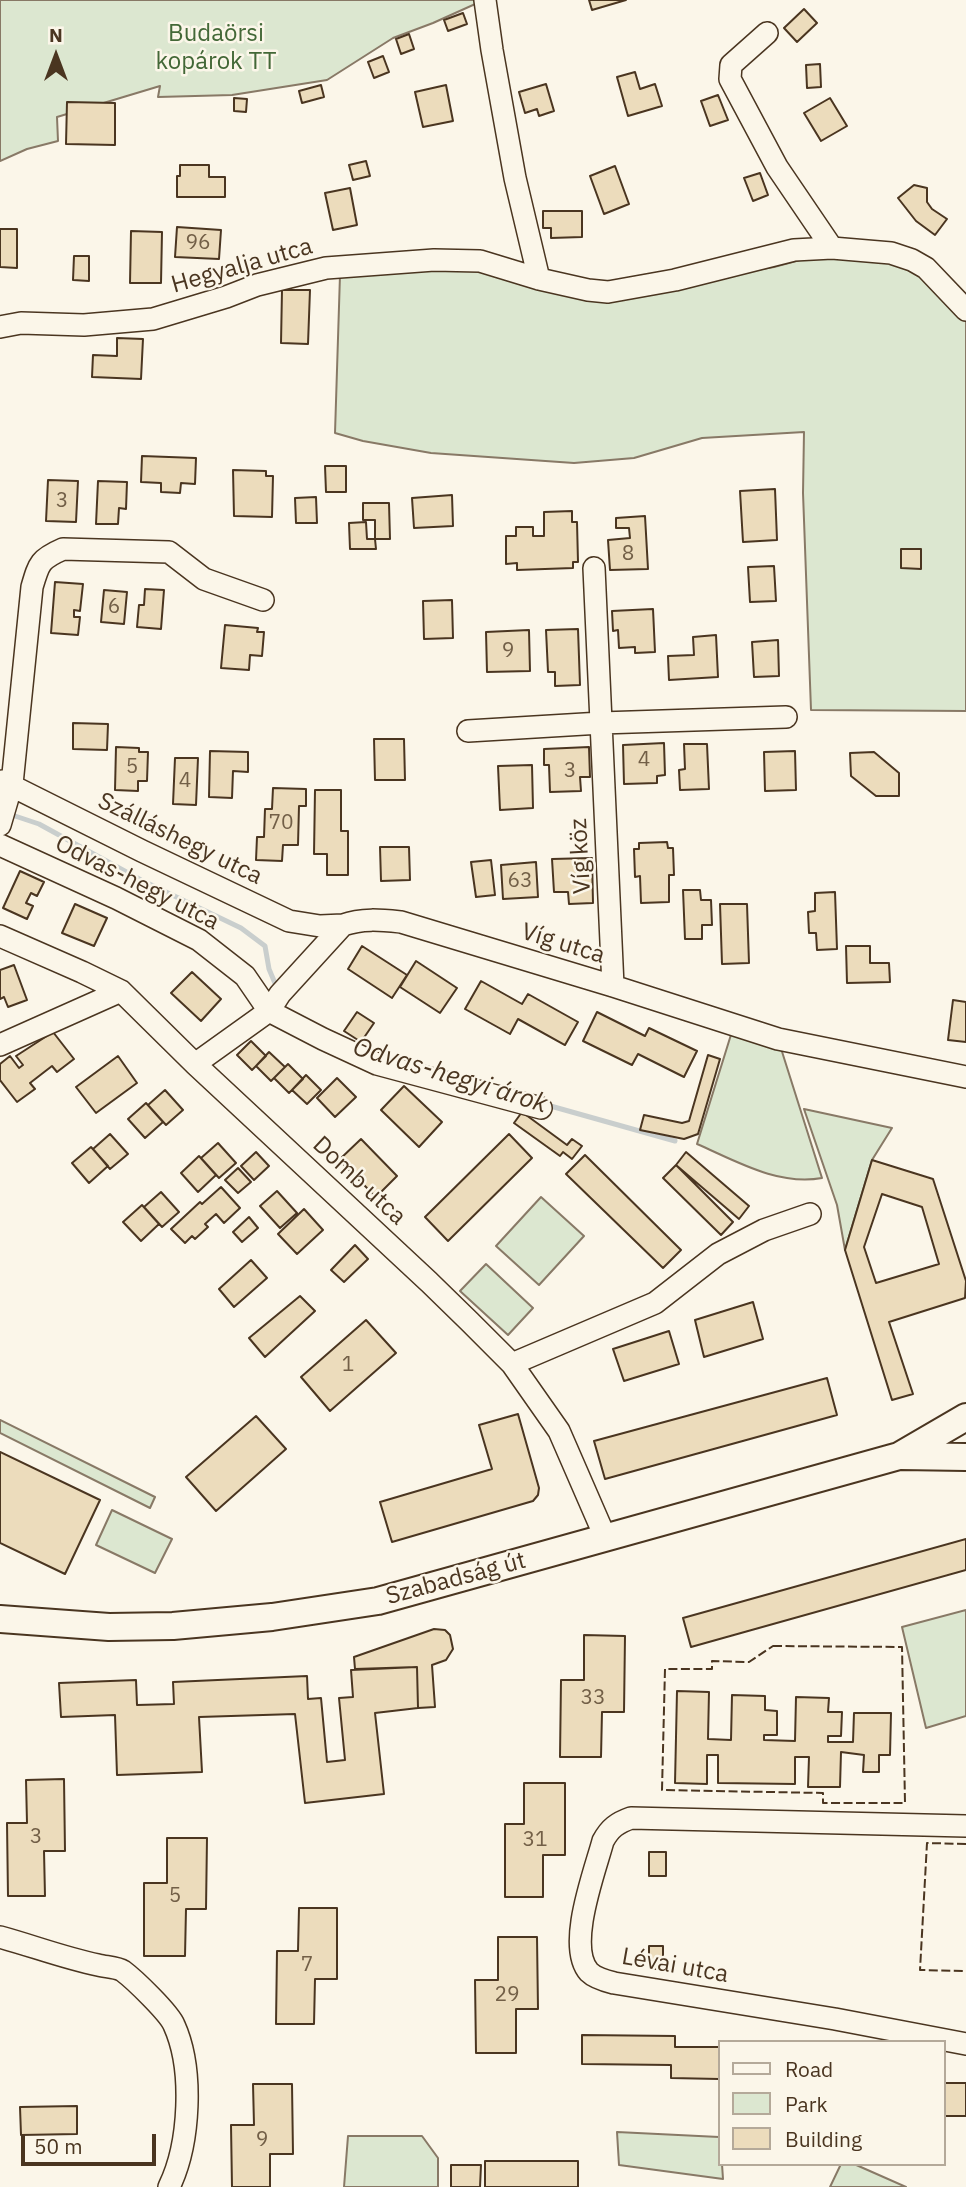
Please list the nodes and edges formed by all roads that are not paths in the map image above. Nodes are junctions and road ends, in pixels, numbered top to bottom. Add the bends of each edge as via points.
1 (485, 0) edge
2 (767, 33) dead end
3 (832, 248) junction
4 (539, 279) junction
5 (966, 310) edge
6 (0, 327) edge
7 (594, 568) dead end
8 (263, 600) dead end
9 (786, 717) dead end
10 (601, 723) junction
11 (468, 730) dead end
12 (6, 782) edge
13 (0, 825) edge
14 (0, 845) edge
15 (343, 925) junction
16 (0, 936) edge
17 (613, 986) junction
18 (121, 991) junction
19 (269, 1011) junction
20 (0, 1045) edge
21 (195, 1064) junction
22 (966, 1077) edge
23 (541, 1108) dead end
24 (810, 1214) dead end
25 (512, 1364) junction
26 (966, 1417) edge
27 (966, 1426) edge
28 (966, 1441) edge
29 (899, 1456) junction
30 (966, 1457) edge
31 (606, 1539) junction
32 (0, 1619) edge
33 (966, 1826) edge
34 (0, 1937) edge
35 (941, 2040) edge
36 (945, 2041) edge
37 (966, 2045) edge
38 (169, 2187) edge

1 - 4 street via 515,178
2 - 3 street via 731,65 730,79 777,167
3 - 4 street, Hegyalja utca via 794,250 608,292
3 - 5 street, Hegyalja utca via 891,253 912,260 926,268
4 - 6 street, Hegyalja utca via 480,261 454,259 326,268 153,319
7 - 10 street, Víg köz
8 - 12 street via 204,579 169,552 64,549 47,556 38,566 32,587
9 - 10 street
10 - 11 street
10 - 17 street, Víg köz
12 - 13 street
12 - 15 street, Szálláshegy utca via 289,921
14 - 19 street, Odvas-hegy utca via 200,940 245,976
15 - 17 street, Víg utca via 401,922
15 - 19 street
16 - 18 street, Domb utca
17 - 22 street, Víg utca via 778,1039
18 - 20 street
18 - 21 street, Domb utca
19 - 21 street
19 - 23 street via 377,1064
21 - 25 street, Domb utca
24 - 25 street via 764,1230 718,1254 655,1303
25 - 31 street, Domb utca via 559,1431
26 - 29 main road, Szabadság út
27 - 28 main road
29 - 30 main road, Szabadság út
29 - 31 main road, Szabadság út
31 - 32 main road, Szabadság út via 378,1601 272,1618 134,1628
33 - 35 street, Lévai utca via 631,1818 618,1822 603,1840 580,1928 583,1960 589,1972 601,1979
34 - 38 street via 122,1970 174,2023 187,2106 185,2140
36 - 37 street, Lévai utca

